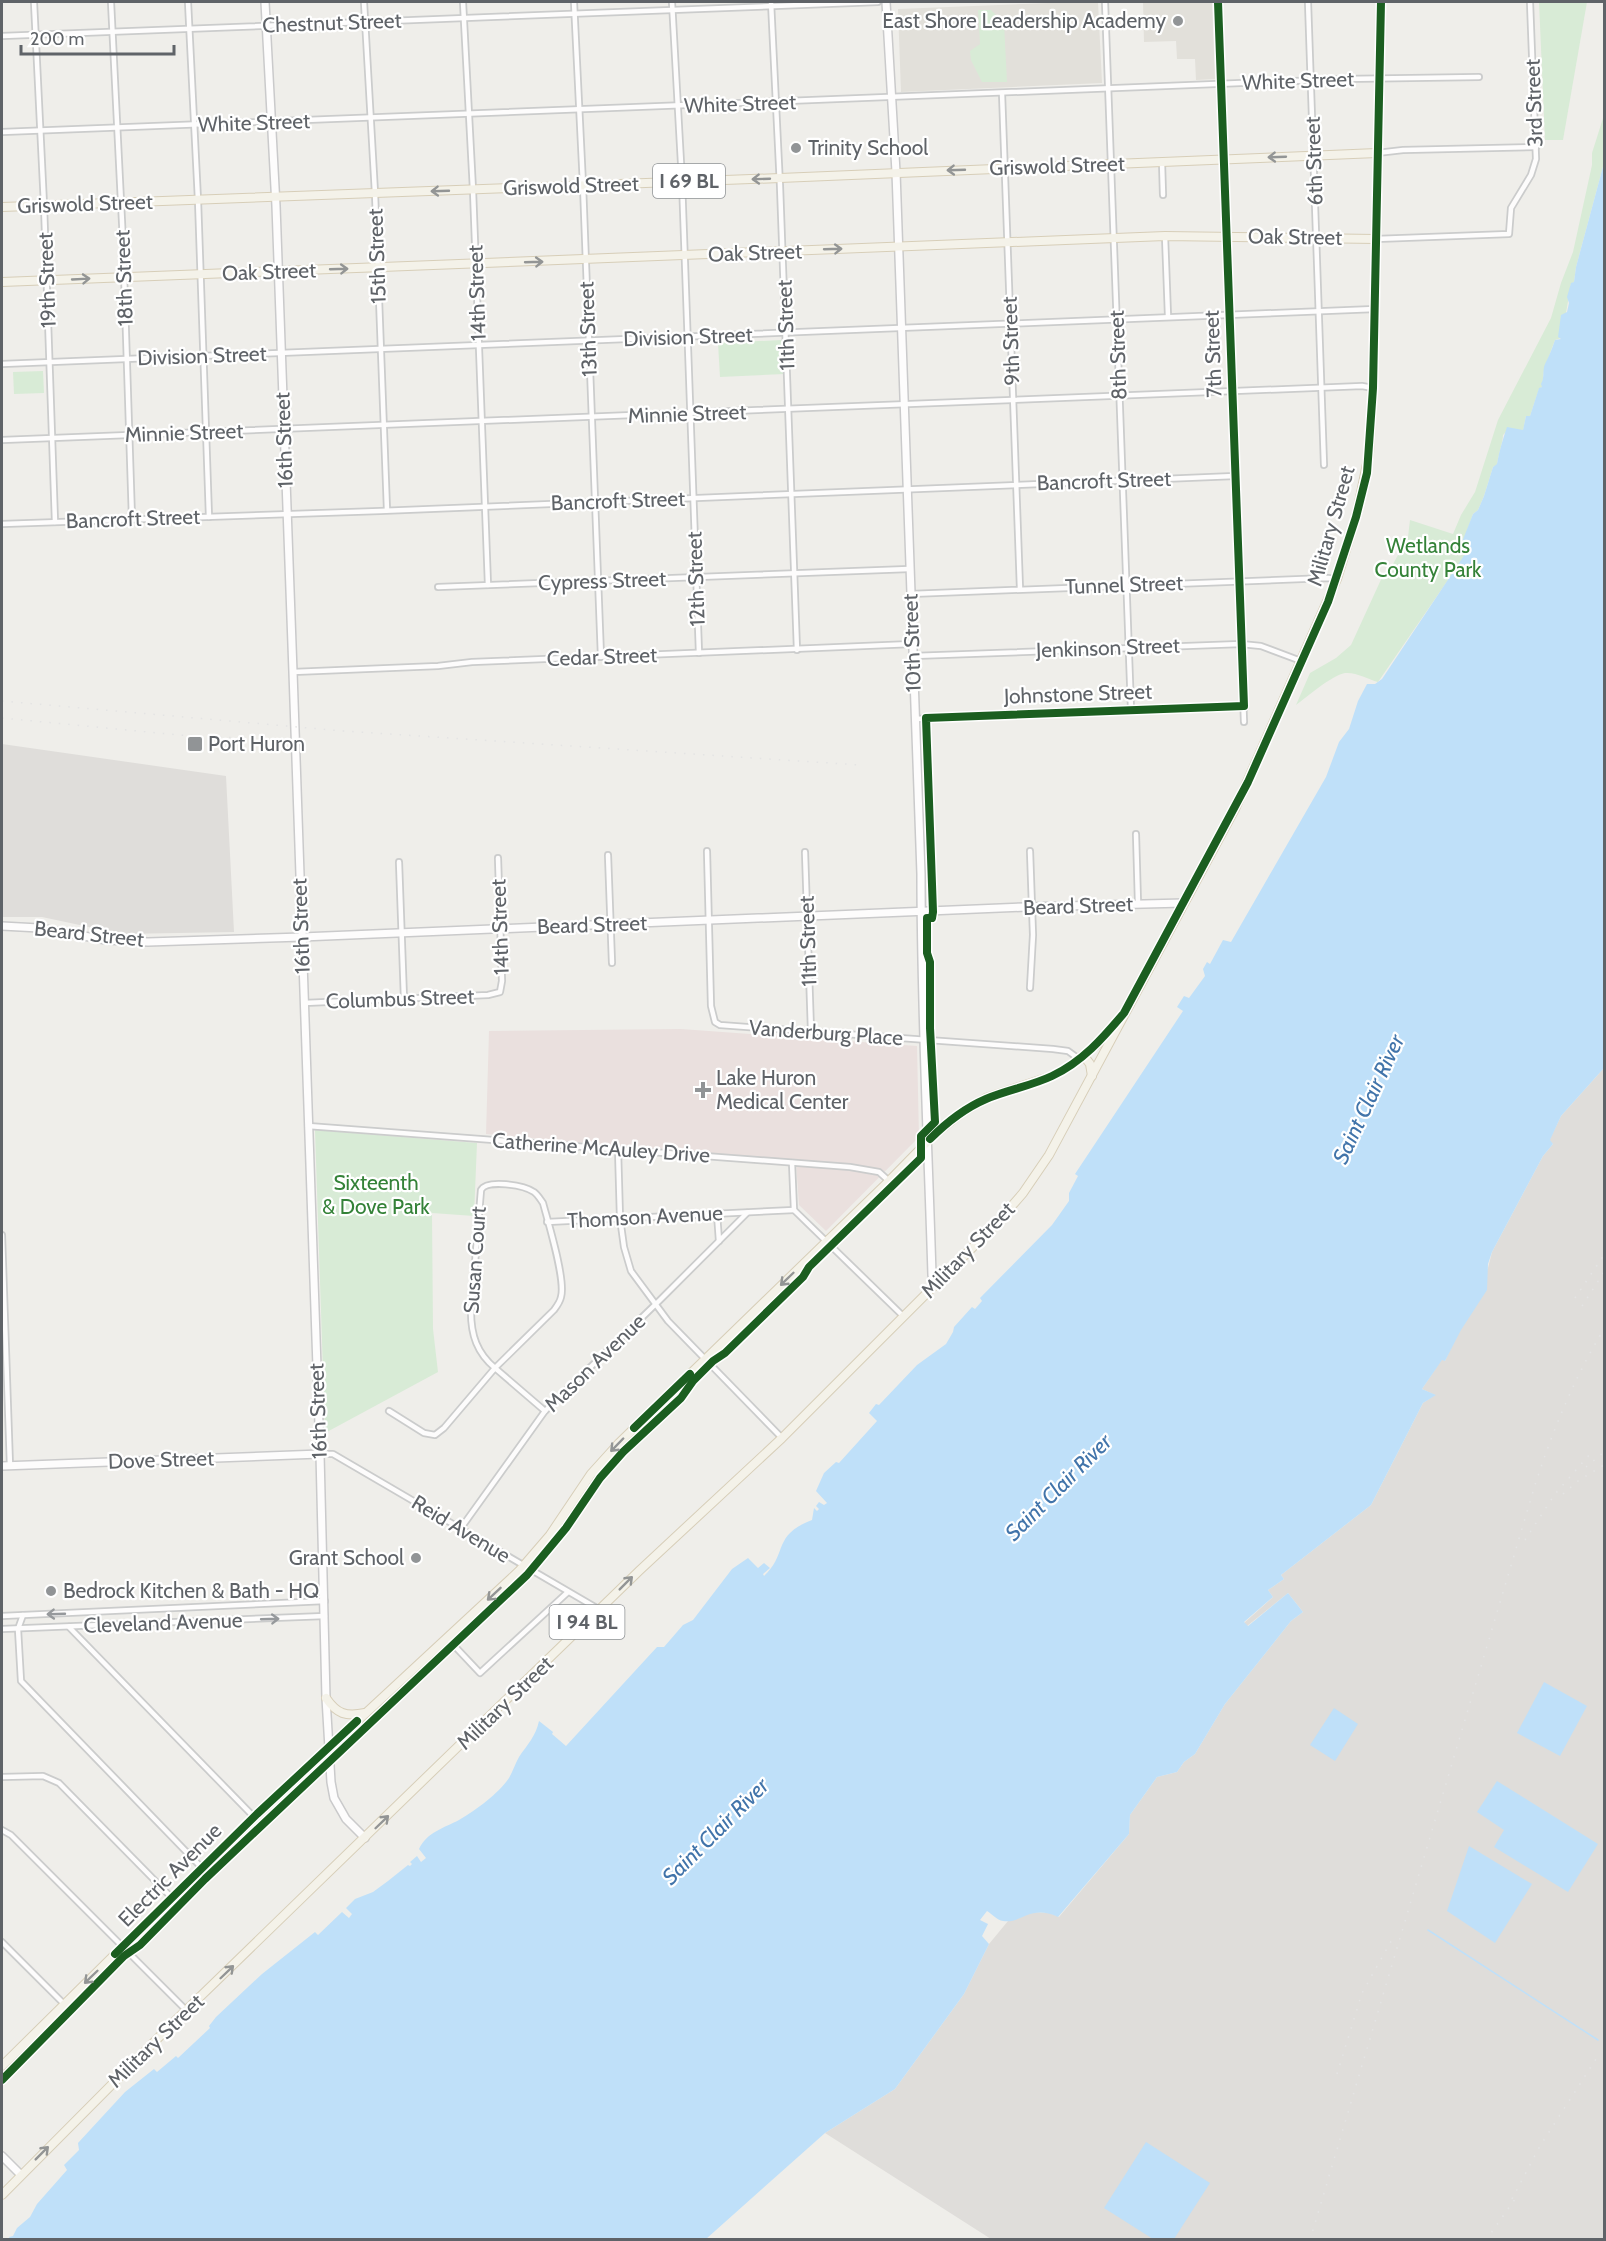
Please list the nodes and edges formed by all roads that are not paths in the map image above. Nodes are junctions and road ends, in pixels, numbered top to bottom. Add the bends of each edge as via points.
1 (34, 2) edge
2 (111, 2) edge
3 (188, 2) edge
4 (265, 2) edge
5 (364, 2) edge
6 (463, 2) edge
7 (574, 2) edge
8 (672, 2) edge
9 (878, 2) edge
10 (886, 2) edge
11 (1105, 2) edge
12 (1218, 2) edge
13 (1308, 2) edge
14 (1381, 2) edge
15 (1530, 2) edge
16 (771, 4) edge
17 (673, 9) junction
18 (574, 13) junction
19 (464, 17) junction
20 (365, 21) junction
21 (267, 26) junction
22 (189, 28) junction
23 (112, 32) junction
24 (35, 34) junction
25 (2, 36) edge
26 (1479, 77) dead end
27 (1379, 78) junction
28 (1311, 80) junction
29 (1221, 84) junction
30 (1108, 88) junction
31 (1002, 93) junction
32 (891, 98) junction
33 (776, 102) junction
34 (677, 106) junction
35 (579, 110) junction
36 (469, 114) junction
37 (370, 118) junction
38 (272, 122) junction
39 (194, 125) junction
40 (117, 128) junction
41 (40, 131) junction
42 (2, 132) edge
43 (1536, 147) junction
44 (1377, 153) junction
45 (1313, 156) junction
46 (1224, 159) junction
47 (1162, 162) junction
48 (1111, 163) junction
49 (1005, 168) junction
50 (896, 172) junction
51 (780, 178) junction
52 (682, 181) junction
53 (583, 185) junction
54 (473, 190) junction
55 (375, 193) junction
56 (1163, 195) dead end
57 (275, 197) junction
58 (198, 200) junction
59 (121, 203) junction
60 (44, 206) junction
61 (2, 207) edge
62 (1509, 234) joint
63 (1165, 236) junction
64 (1226, 236) junction
65 (1316, 237) junction
66 (1114, 238) junction
67 (1376, 239) junction
68 (1007, 242) junction
69 (898, 247) junction
70 (783, 252) junction
71 (685, 255) junction
72 (586, 259) junction
73 (476, 264) junction
74 (377, 267) junction
75 (278, 271) junction
76 (201, 274) junction
77 (124, 277) junction
78 (47, 281) junction
79 (2, 282) edge
80 (1374, 309) junction
81 (1319, 310) junction
82 (1230, 314) junction
83 (1168, 316) junction
84 (1117, 318) junction
85 (1010, 323) junction
86 (900, 328) junction
87 (786, 333) junction
88 (687, 337) junction
89 (589, 341) junction
90 (479, 345) junction
91 (380, 349) junction
92 (281, 352) junction
93 (204, 356) junction
94 (126, 359) junction
95 (50, 362) junction
96 (2, 363) edge
97 (1322, 388) junction
98 (1373, 388) junction
99 (1232, 392) junction
100 (1120, 396) junction
101 (1013, 400) junction
102 (903, 405) junction
103 (789, 410) junction
104 (690, 414) junction
105 (592, 418) junction
106 (481, 422) junction
107 (383, 425) junction
108 (284, 429) junction
109 (206, 432) junction
110 (129, 435) junction
111 (52, 438) junction
112 (2, 440) edge
113 (1324, 465) dead end
114 (1235, 476) junction
115 (1123, 480) junction
116 (1017, 485) junction
117 (906, 489) junction
118 (791, 495) junction
119 (693, 498) junction
120 (595, 502) junction
121 (485, 506) junction
122 (387, 510) junction
123 (287, 514) junction
124 (209, 517) junction
125 (132, 519) junction
126 (55, 522) junction
127 (2, 524) edge
128 (909, 568) junction
129 (794, 573) junction
130 (696, 577) junction
131 (1337, 579) junction
132 (597, 580) junction
133 (1239, 581) junction
134 (488, 585) junction
135 (1127, 586) junction
136 (438, 587) dead end
137 (1020, 589) junction
138 (910, 594) junction
139 (912, 644) junction
140 (1241, 644) junction
141 (1128, 647) junction
142 (797, 650) junction
143 (699, 653) junction
144 (913, 656) junction
145 (601, 657) junction
146 (1301, 661) junction
147 (293, 672) junction
148 (1244, 706) junction
149 (1131, 709) junction
150 (915, 719) junction
151 (1244, 722) dead end
152 (1136, 834) dead end
153 (707, 851) dead end
154 (1030, 851) dead end
155 (805, 852) dead end
156 (608, 855) dead end
157 (498, 858) dead end
158 (399, 862) dead end
159 (1138, 903) junction
160 (1184, 903) junction
161 (1032, 908) junction
162 (921, 912) junction
163 (807, 917) junction
164 (708, 921) junction
165 (610, 925) junction
166 (2, 926) edge
167 (500, 929) junction
168 (402, 933) junction
169 (302, 937) junction
170 (612, 963) dead end
171 (1030, 988) dead end
172 (497, 994) joint
173 (404, 999) junction
174 (304, 1003) junction
175 (1124, 1013) junction
176 (811, 1031) junction
177 (924, 1039) junction
178 (1082, 1058) junction
179 (1092, 1077) junction
180 (308, 1126) junction
181 (928, 1141) junction
182 (618, 1149) junction
183 (792, 1163) junction
184 (889, 1181) junction
185 (483, 1186) joint
186 (794, 1210) junction
187 (747, 1213) junction
188 (717, 1214) junction
189 (620, 1218) junction
190 (547, 1221) junction
191 (2, 1235) edge
192 (826, 1240) junction
193 (719, 1242) junction
194 (935, 1285) junction
195 (656, 1304) junction
196 (903, 1316) junction
197 (706, 1359) junction
198 (495, 1368) junction
199 (389, 1411) dead end
200 (545, 1411) junction
201 (782, 1437) junction
202 (320, 1454) junction
203 (6, 1466) edge
204 (461, 1528) junction
205 (524, 1566) junction
206 (568, 1592) junction
207 (325, 1601) junction
208 (600, 1610) junction
209 (23, 1615) junction
210 (2, 1616) edge
211 (325, 1616) junction
212 (69, 1626) junction
213 (2, 1629) edge
214 (18, 1629) junction
215 (447, 1638) junction
216 (326, 1698) junction
217 (367, 1713) junction
218 (329, 1746) junction
219 (2, 1777) edge
220 (254, 1817) junction
221 (2, 1830) edge
222 (365, 1838) junction
223 (202, 1868) junction
224 (172, 1898) junction
225 (2, 1942) edge
226 (123, 1947) junction
227 (64, 2004) junction
228 (187, 2011) junction
229 (2, 2066) edge
230 (2, 2156) edge
231 (21, 2175) junction
232 (2, 2195) edge

1 - 24 street, 19th Street
2 - 23 street, 18th Street
3 - 22 street
4 - 21 street, 16th Street
5 - 20 street, 15th Street
6 - 19 street, 14th Street
7 - 18 street, 13th Street
8 - 17 street, 12th Street
9 - 16 street, Chestnut Street
10 - 32 street, 10th Street
11 - 30 street, 8th Street
12 - 29 street, 7th Street
13 - 28 street, 6th Street
14 - 27 main road, Military Street
15 - 43 street, 3rd Street
16 - 17 street, Chestnut Street
16 - 33 street, 11th Street
17 - 18 street, Chestnut Street
17 - 34 street, 12th Street
18 - 19 street, Chestnut Street
18 - 35 street, 13th Street
19 - 20 street, Chestnut Street
19 - 36 street, 14th Street
20 - 21 street, Chestnut Street
20 - 37 street, 15th Street
21 - 22 street, Chestnut Street
21 - 38 street, 16th Street
22 - 23 street, Chestnut Street
22 - 39 street
23 - 24 street, Chestnut Street
23 - 40 street, 18th Street
24 - 25 street, Chestnut Street
24 - 41 street, 19th Street
26 - 27 street, White Street
27 - 28 street, White Street
27 - 44 main road, Military Street
28 - 29 street, White Street
28 - 45 street, 6th Street
29 - 30 street, White Street
29 - 46 street, 7th Street
30 - 31 street, White Street
30 - 48 street, 8th Street
31 - 32 street, White Street
31 - 49 street, 9th Street
32 - 33 street, White Street
32 - 50 street, 10th Street
33 - 34 street, White Street
33 - 51 street, 11th Street
34 - 35 street, White Street
34 - 52 street, 12th Street
35 - 36 street, White Street
35 - 53 street, 13th Street
36 - 37 street, White Street
36 - 54 street, 14th Street
37 - 38 street, White Street
37 - 55 street, 15th Street
38 - 39 street, White Street
38 - 57 street, 16th Street
39 - 40 street, White Street
39 - 58 street
40 - 41 street, White Street
40 - 59 street, 18th Street
41 - 42 street, White Street
41 - 60 street, 19th Street
43 - 44 street, Griswold Street
43 - 62 street, 3rd Street via 1535,167 1511,208
44 - 45 main road, Griswold Street / I 69 BL
44 - 67 main road, Military Street
45 -> 46 main road, Griswold Street / I 69 BL
45 - 65 street, 6th Street
46 - 47 main road, Griswold Street / I 69 BL
46 - 64 street, 7th Street
47 - 48 main road, Griswold Street / I 69 BL
47 - 56 street
48 - 49 main road, Griswold Street / I 69 BL
48 - 66 street, 8th Street
49 -> 50 main road, Griswold Street / I 69 BL
49 - 68 street, 9th Street
50 - 51 main road, Griswold Street / I 69 BL
50 - 69 street, 10th Street
51 -> 52 main road, Griswold Street / I 69 BL
51 - 70 street, 11th Street
52 - 53 main road, Griswold Street / I 69 BL
52 - 71 street, 12th Street
53 - 54 main road, Griswold Street / I 69 BL
53 - 72 street, 13th Street
54 -> 55 main road, Griswold Street / I 69 BL
54 - 73 street, 14th Street
55 - 57 main road, Griswold Street / I 69 BL
55 - 74 street, 15th Street
57 - 58 main road, Griswold Street / I 69 BL
57 - 75 street, 16th Street
58 - 59 main road, Griswold Street / I 69 BL
58 - 76 street
59 - 60 main road, Griswold Street / I 69 BL
59 - 77 street, 18th Street
60 - 61 main road, Griswold Street / I 69 BL
60 - 78 street, 19th Street
62 - 67 street, Oak Street
63 - 64 main road, Oak Street
63 - 66 main road, Oak Street
63 - 83 street
64 - 65 main road, Oak Street
64 - 82 street, 7th Street
65 - 67 main road, Oak Street
65 - 81 street, 6th Street
66 - 68 main road, Oak Street
66 - 84 street, 8th Street
67 - 80 main road, Military Street / I 94 BL
68 - 69 main road, Oak Street
68 - 85 street, 9th Street
70 -> 69 main road, Oak Street
69 - 86 street, 10th Street
70 - 71 main road, Oak Street
70 - 87 street, 11th Street
71 - 72 main road, Oak Street
71 - 88 street, 12th Street
73 -> 72 main road, Oak Street
72 - 89 street, 13th Street
73 - 74 main road, Oak Street
73 - 90 street, 14th Street
75 -> 74 main road, Oak Street
74 - 91 street, 15th Street
75 - 76 main road, Oak Street
75 - 92 street, 16th Street
76 - 77 main road, Oak Street
76 - 93 street
78 -> 77 main road, Oak Street
77 - 94 street, 18th Street
78 - 79 main road, Oak Street
78 - 95 street, 19th Street
80 - 81 street, Division Street
80 - 98 main road, Military Street / I 94 BL
81 - 82 street, Division Street
81 - 97 street, 6th Street
82 - 83 street, Division Street
82 - 99 street, 7th Street
83 - 84 street, Division Street
84 - 85 street, Division Street
84 - 100 street, 8th Street
85 - 86 street, Division Street
85 - 101 street, 9th Street
86 - 87 street, Division Street
86 - 102 street, 10th Street
87 - 88 street, Division Street
87 - 103 street, 11th Street
88 - 89 street, Division Street
88 - 104 street, 12th Street
89 - 90 street, Division Street
89 - 105 street, 13th Street
90 - 91 street, Division Street
90 - 106 street, 14th Street
91 - 92 street, Division Street
91 - 107 street, 15th Street
92 - 93 street, Division Street
92 - 108 street, 16th Street
93 - 94 street, Division Street
93 - 109 street
94 - 95 street, Division Street
94 - 110 street, 18th Street
95 - 96 street, Division Street
95 - 111 street, 19th Street
97 - 98 street, Minnie Street
97 - 99 street, Minnie Street
97 - 113 street, 6th Street
98 - 131 main road, Military Street / I 94 BL via 1367,473
99 - 100 street, Minnie Street
99 - 114 street, 7th Street
100 - 101 street, Minnie Street
100 - 115 street, 8th Street
101 - 102 street, Minnie Street
101 - 116 street, 9th Street
102 - 103 street, Minnie Street
102 - 117 street, 10th Street
103 - 104 street, Minnie Street
103 - 118 street, 11th Street
104 - 105 street, Minnie Street
104 - 119 street, 12th Street
105 - 106 street, Minnie Street
105 - 120 street, 13th Street
106 - 107 street, Minnie Street
106 - 121 street, 14th Street
107 - 108 street, Minnie Street
107 - 122 street, 15th Street
108 - 109 street, Minnie Street
108 - 123 street, 16th Street
109 - 110 street, Minnie Street
109 - 124 street
110 - 111 street, Minnie Street
110 - 125 street, 18th Street
111 - 112 street, Minnie Street
111 - 126 street, 19th Street
114 - 115 street, Bancroft Street
114 - 133 street, 7th Street
115 - 116 street, Bancroft Street
115 - 135 street, 8th Street
116 - 117 street, Bancroft Street
116 - 137 street, 9th Street
117 - 118 street, Bancroft Street
117 - 128 street, 10th Street
118 - 119 street, Bancroft Street
118 - 129 street, 11th Street
119 - 120 street, Bancroft Street
119 - 130 street, 12th Street
120 - 121 street, Bancroft Street
120 - 132 street, 13th Street
121 - 122 street, Bancroft Street
121 - 134 street, 14th Street
122 - 123 street, Bancroft Street
123 - 124 street, Bancroft Street
123 - 147 street, 16th Street
124 - 125 street, Bancroft Street
125 - 126 street, Bancroft Street
126 - 127 street, Bancroft Street
128 - 129 street, Cypress Street
128 - 138 street, 10th Street
129 - 130 street, Cypress Street
129 - 142 street, 11th Street
130 - 132 street, Cypress Street
130 - 143 street, 12th Street
131 - 133 street, Tunnel Street
131 - 146 main road, Military Street / I 94 BL
132 - 134 street, Cypress Street
132 - 145 street, 13th Street
133 - 135 street, Tunnel Street
133 - 140 street, 7th Street
134 - 136 street, Cypress Street
135 - 137 street, Tunnel Street
135 - 141 street, 8th Street
137 - 138 street, Tunnel Street
138 - 139 street, 10th Street
139 - 142 street, Cedar Street
139 - 144 street, 10th Street
140 - 141 street, Jenkinson Street
140 - 146 street, Jenkinson Street via 1261,646
140 - 148 street, 7th Street
141 - 144 street, Jenkinson Street
141 - 149 street, 8th Street
142 - 143 street, Cedar Street
143 - 145 street, Cedar Street
144 - 150 street, 10th Street
145 - 147 street, Cedar Street
146 - 160 main road, Military Street / I 94 BL via 1248,782
147 - 169 street, 16th Street
148 - 149 street, Johnstone Street
148 - 151 street, 7th Street
149 - 150 street, Johnstone Street
150 - 162 street, 10th Street
152 - 159 street
153 - 164 street
154 - 161 street
155 - 163 street, 11th Street
156 - 165 street
157 - 167 street, 14th Street
158 - 168 street
159 - 160 street, Beard Street
159 - 161 street, Beard Street
160 - 175 main road, Military Street / I 94 BL
161 - 162 street, Beard Street
161 - 171 street
162 - 163 street, Beard Street
162 - 177 street, 10th Street
163 - 164 street, Beard Street
163 - 176 street, 11th Street
164 - 165 street, Beard Street
164 - 176 street, Vanderburg Place via 715,1022
165 - 167 street, Beard Street
165 - 170 street
166 - 169 street, Beard Street via 39,927 122,942
167 - 168 street, Beard Street
167 - 172 street, 14th Street via 502,988
168 - 169 street, Beard Street
168 - 173 street
169 - 174 street, 16th Street
172 - 173 street, Columbus Street
173 - 174 street, Columbus Street
174 - 180 street, 16th Street
175 - 178 main road, Electric Avenue / I 94 BL
175 - 179 main road, Military Street / I 94 BL
176 - 177 street, Vanderburg Place
177 - 178 street, Vanderburg Place via 1062,1050
177 - 181 street, 10th Street
178 - 179 main road via 1092,1068
178 - 181 main road, Electric Avenue / I 94 BL via 1052,1076 986,1098
179 - 194 main road, Military Street / I 94 BL via 1023,1193
180 - 182 street, Catherine McAuley Drive
180 - 202 street, 16th Street
181 - 184 main road, Electric Avenue / I 94 BL
181 - 194 street, 10th Street
182 - 183 street, Catherine McAuley Drive
182 - 189 street
183 - 184 street, Catherine McAuley Drive via 879,1172
183 - 186 street
184 - 192 main road, Electric Avenue / I 94 BL
185 - 190 street, Thomson Avenue via 518,1186 534,1191 543,1203
185 - 198 street, Susan Court via 471,1322 478,1348
186 - 187 street, Thomson Avenue
186 - 192 street
187 - 188 street, Thomson Avenue
187 - 193 street, Mason Avenue
188 - 189 street, Thomson Avenue
188 - 193 street
189 - 190 street, Thomson Avenue
189 - 195 street via 632,1271
190 - 198 street via 562,1281 562,1297 554,1310
191 - 203 street
192 - 196 street
192 -> 197 main road, Electric Avenue / I 94 BL
193 - 195 street, Mason Avenue
194 - 196 main road, Military Street / I 94 BL
195 - 197 street
195 - 200 street, Mason Avenue
196 - 201 main road, Military Street / I 94 BL
197 - 201 street
197 -> 205 main road, Electric Avenue / I 94 BL via 600,1462
198 - 199 street via 435,1435 424,1433
198 - 200 street, Susan Court
200 - 204 street, Mason Avenue
208 -> 201 main road, Military Street / I 94 BL
202 - 203 street, Dove Street
202 - 204 street, Reid Avenue via 333,1454
202 - 207 street, 16th Street
204 - 205 street, Reid Avenue
205 - 206 street, Reid Avenue
205 -> 215 main road, Electric Avenue / I 94 BL
206 - 208 street, Reid Avenue
206 - 215 street via 480,1673
207 -> 209 street, Cleveland Avenue
207 - 211 street, 16th Street
222 -> 208 main road, Military Street / I 94 BL
209 - 210 street, Cleveland Avenue
209 - 214 street
212 -> 211 street, Cleveland Avenue
211 - 216 street, 16th Street
212 - 214 street, Cleveland Avenue
212 - 220 street
213 - 214 street, Cleveland Avenue
214 - 223 street via 21,1682
215 - 217 main road, Electric Avenue / I 94 BL
216 - 217 main road via 342,1714
216 - 218 street, 16th Street
217 - 218 main road, Electric Avenue / I 94 BL
218 - 220 main road, Electric Avenue / I 94 BL
218 - 222 street, 16th Street via 334,1798 346,1819
219 - 224 street via 43,1776 59,1783
220 - 223 main road, Electric Avenue / I 94 BL
221 - 226 street
228 -> 222 main road, Military Street / I 94 BL
223 - 224 main road, Electric Avenue / I 94 BL
224 - 226 main road, Electric Avenue / I 94 BL
225 - 227 street
226 -> 227 main road, Electric Avenue / I 94 BL
226 - 228 street
227 - 229 main road, Electric Avenue / I 94 BL
231 -> 228 main road, Military Street / I 94 BL
230 - 231 street
231 - 232 main road, Military Street / I 94 BL

